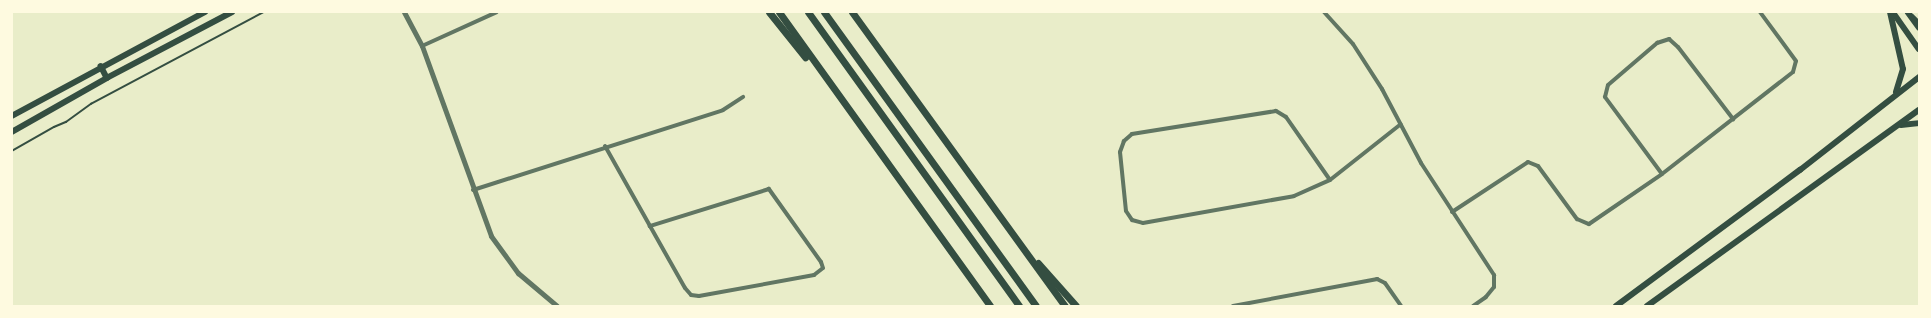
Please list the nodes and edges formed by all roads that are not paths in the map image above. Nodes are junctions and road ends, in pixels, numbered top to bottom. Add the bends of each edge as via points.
1 (205, 12) edge
2 (232, 12) edge
3 (404, 12) edge
4 (497, 12) edge
5 (769, 12) edge
6 (779, 12) edge
7 (808, 12) edge
8 (824, 12) edge
9 (852, 12) edge
10 (858, 12) edge
11 (1324, 12) edge
12 (1760, 12) edge
13 (1890, 12) edge
14 (1893, 12) edge
15 (1910, 15) edge
16 (1919, 26) edge
17 (422, 46) junction
18 (1919, 49) edge
19 (101, 66) junction
20 (1919, 76) edge
21 (107, 78) junction
22 (1894, 95) junction
23 (743, 97) dead end
24 (913, 97) junction
25 (1919, 110) edge
26 (849, 112) junction
27 (12, 116) edge
28 (1733, 119) junction
29 (1919, 123) edge
30 (1401, 124) junction
31 (1899, 125) junction
32 (12, 132) edge
33 (605, 146) junction
34 (1662, 174) junction
35 (1330, 180) junction
36 (473, 191) junction
37 (1452, 212) junction
38 (650, 226) junction
39 (1022, 247) junction
40 (959, 264) junction
41 (557, 306) edge
42 (984, 306) edge
43 (990, 306) edge
44 (1019, 306) edge
45 (1036, 306) edge
46 (1065, 306) edge
47 (1076, 306) edge
48 (1234, 306) edge
49 (1401, 306) edge
50 (1473, 306) edge
51 (1616, 306) edge
52 (1647, 306) edge

1 - 19 main road
2 - 21 main road
3 - 17 street
4 - 17 street
5 - 26 highway
6 - 26 highway
7 - 44 highway
8 - 45 highway
9 - 24 highway
10 - 24 highway
11 - 30 street via 1352,44 1382,88
12 - 28 street via 1796,60 1793,72
13 - 22 main road via 1903,69
14 - 18 main road
15 - 16 main road
17 - 36 street
19 - 21 main road
19 - 27 main road
20 - 22 main road
21 - 32 main road
22 - 51 main road via 1800,170
23 - 33 street via 723,110
24 - 39 highway
25 - 31 main road
26 - 40 highway
28 - 34 street
28 - 34 street via 1678,47 1669,39 1657,43 1608,85 1605,97
29 - 31 main road
30 - 35 street
30 - 37 street
31 - 52 main road
33 - 36 street
33 - 38 street
34 - 37 street via 1589,224 1577,219 1538,166 1528,162
35 - 35 street via 1286,117 1276,111 1132,134 1124,141 1120,152 1126,211 1132,220 1143,223 1294,196
36 - 41 street via 486,225 501,252 528,283
37 - 50 street via 1494,275 1494,287 1486,297
38 - 38 street via 691,295 699,296 814,275 823,268 769,189
39 - 46 highway
39 - 47 highway via 1057,282
40 - 42 highway
40 - 43 highway
48 - 49 street via 1377,279 1385,283

